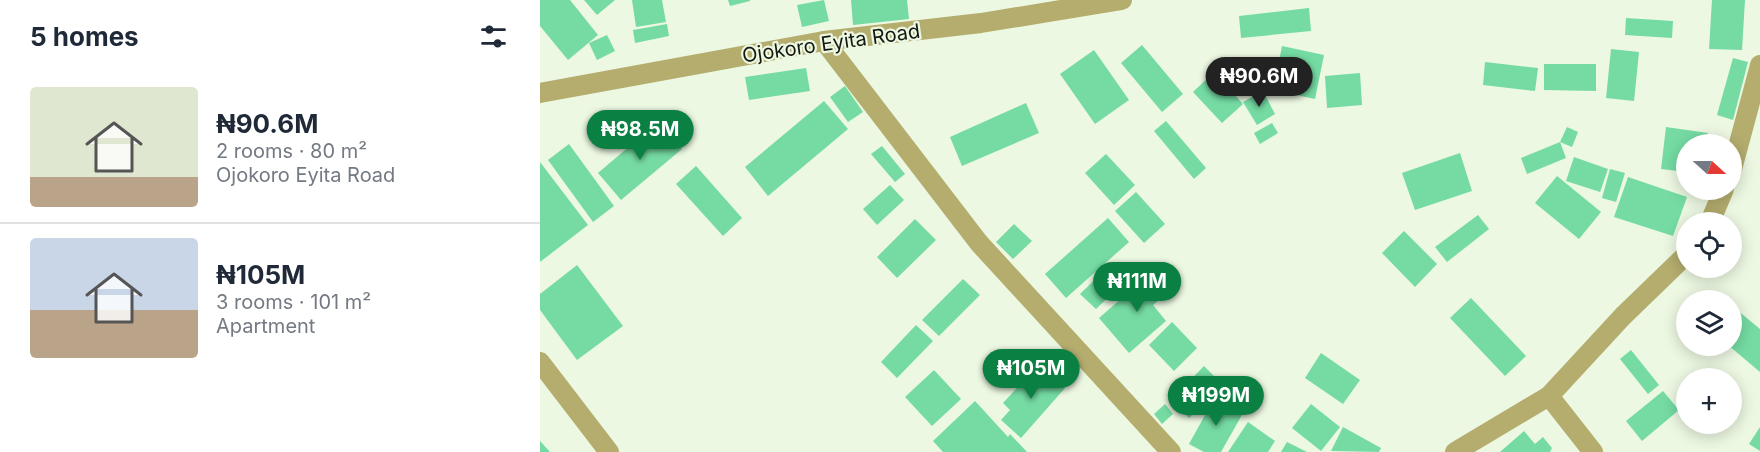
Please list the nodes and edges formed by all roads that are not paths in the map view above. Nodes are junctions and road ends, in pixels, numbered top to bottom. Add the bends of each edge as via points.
1 (1122, 0) edge
2 (824, 41) junction
3 (1760, 65) edge
4 (540, 93) edge
5 (1741, 134) edge
6 (1676, 265) edge
7 (540, 362) edge
8 (1549, 396) junction
9 (609, 452) edge
10 (1171, 452) edge
11 (1455, 452) edge
12 (1593, 452) edge

1 - 2 street, Ojokoro Eyita Road via 981,23
2 - 4 street, Ojokoro Eyita Road
2 - 10 street via 979,243
3 - 5 street
6 - 8 street
7 - 9 street
8 - 11 street
8 - 12 street

